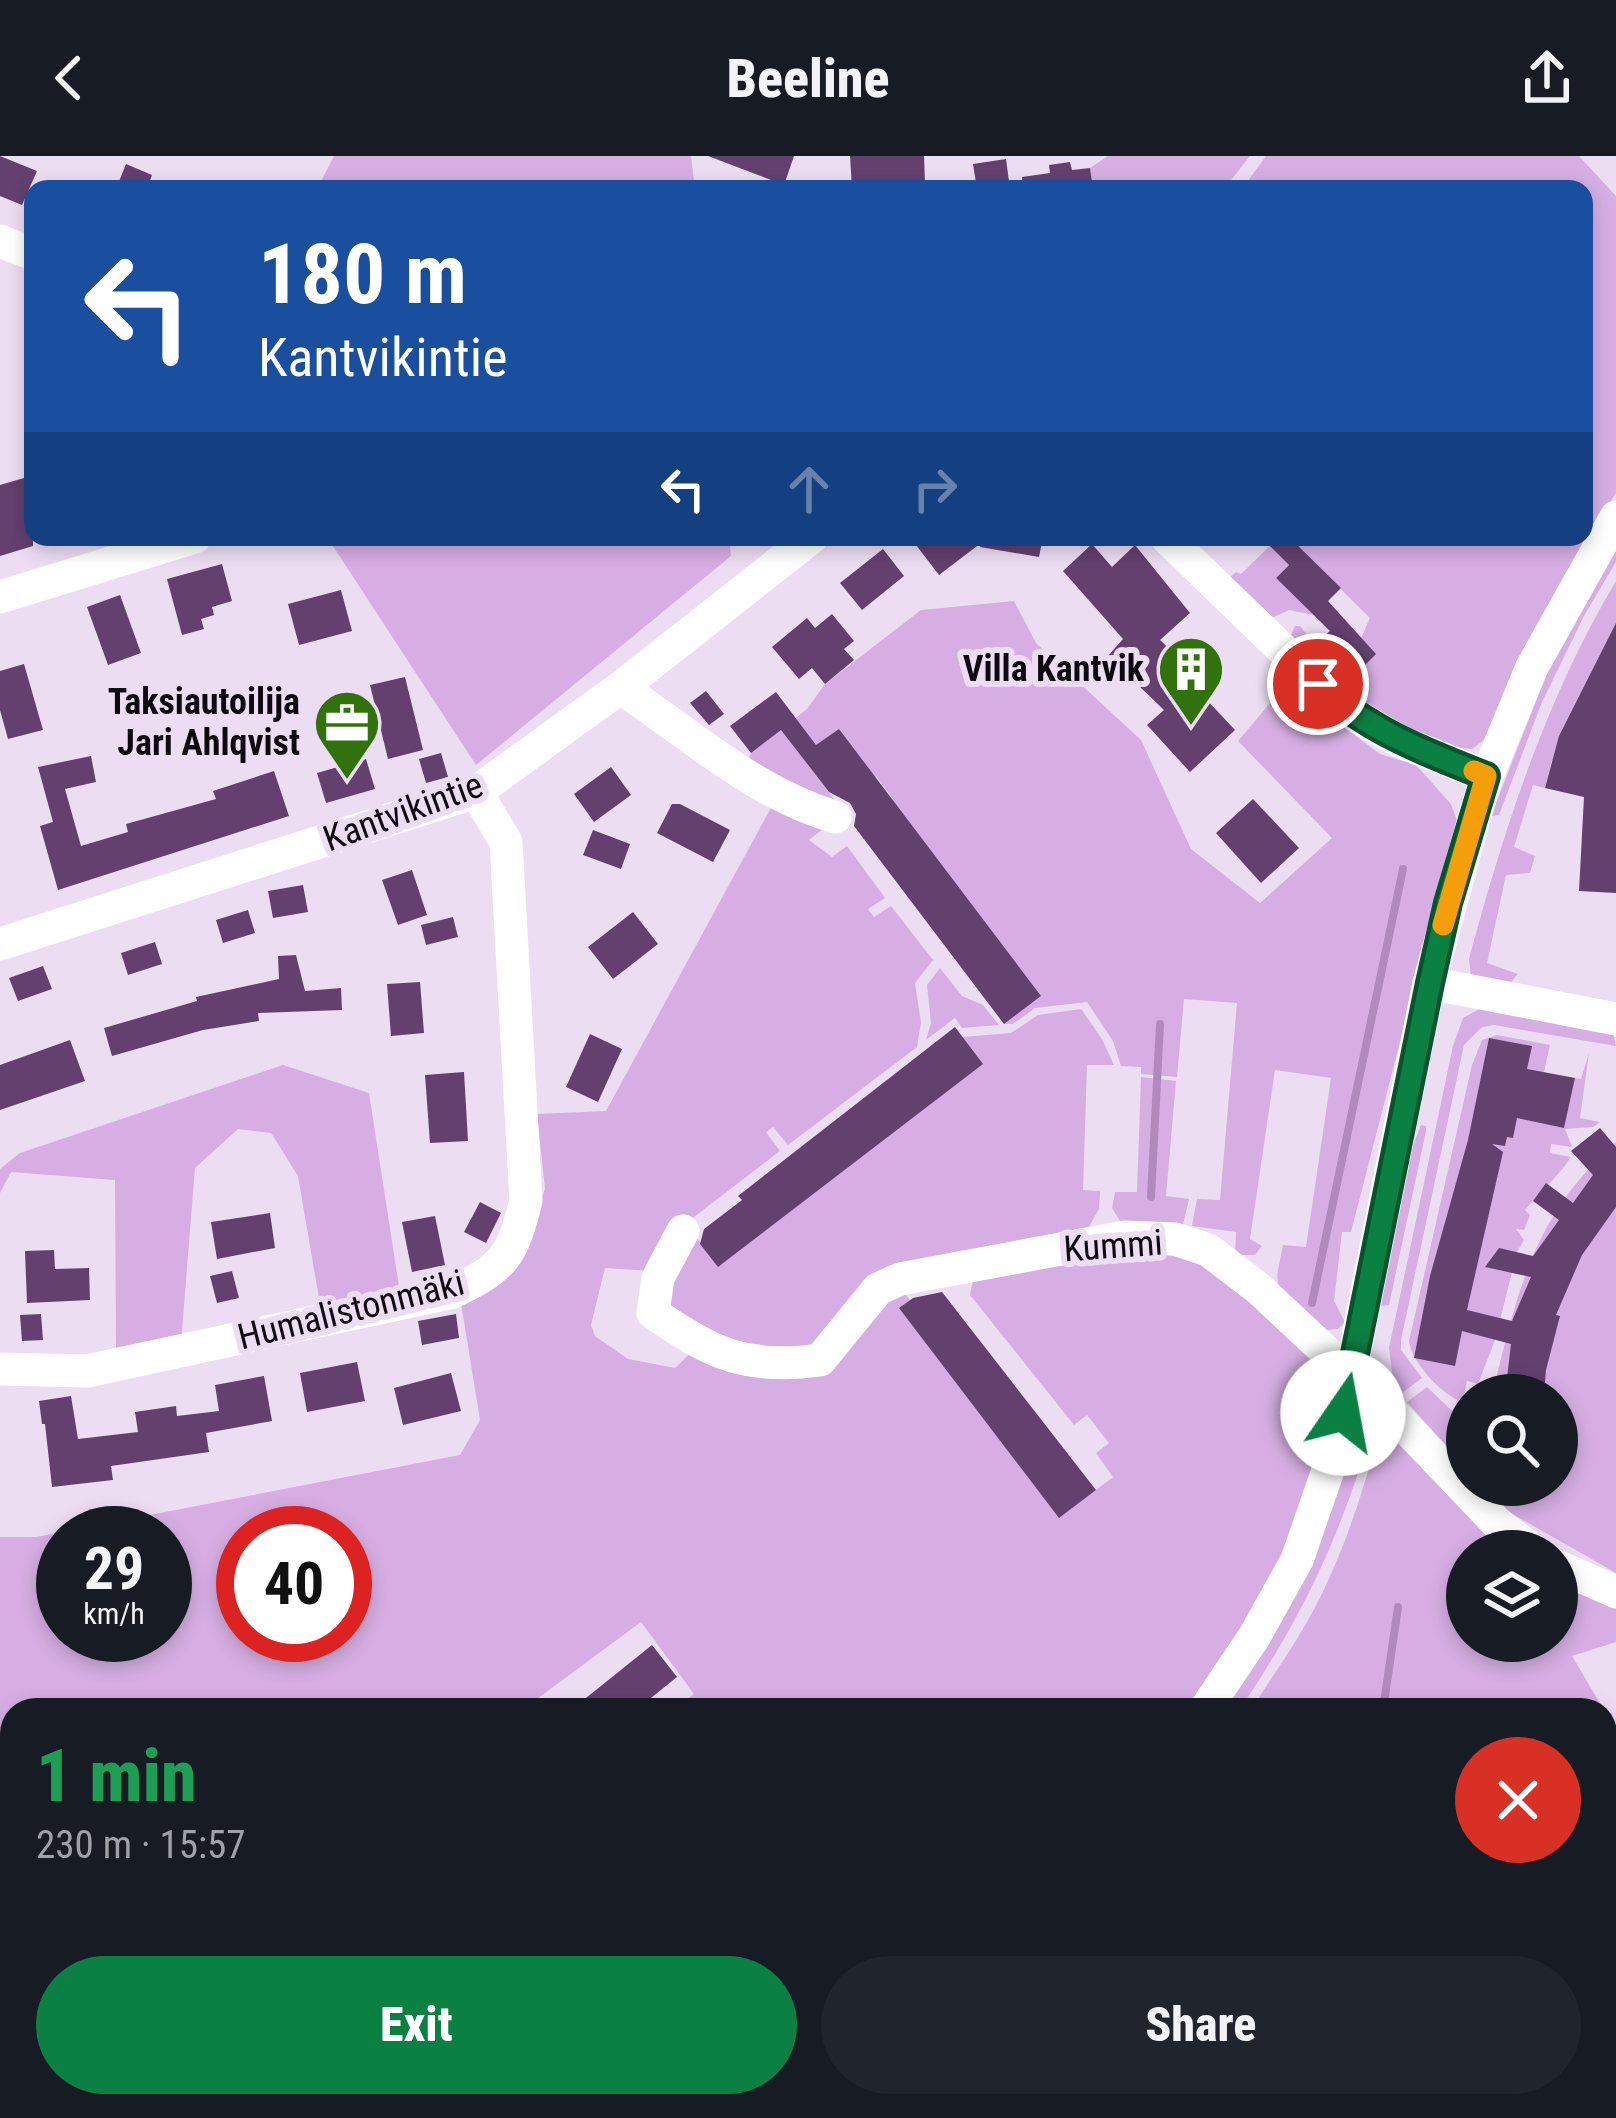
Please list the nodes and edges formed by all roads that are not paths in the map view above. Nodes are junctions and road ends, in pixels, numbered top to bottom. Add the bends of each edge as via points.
1 (1616, 518) edge
2 (166, 546) edge
3 (801, 546) edge
4 (1175, 546) edge
5 (0, 597) edge
6 (621, 688) junction
7 (1486, 776) junction
8 (476, 791) junction
9 (835, 817) dead end
10 (0, 944) edge
11 (1430, 983) junction
12 (1616, 1019) edge
13 (683, 1231) dead end
14 (0, 1369) edge
15 (1352, 1377) junction
16 (1506, 1530) edge
17 (1578, 1575) edge
18 (1616, 1592) edge
19 (1213, 1698) edge

1 - 7 street via 1532,667
2 - 5 street
3 - 6 street, Kantvikintie
4 - 7 street via 1343,708
6 - 8 street, Kantvikintie
6 - 9 street via 758,783
7 - 11 street
8 - 10 street, Kantvikintie
8 - 14 street, Humalistonmäki via 506,842 526,1201 506,1255 490,1274 453,1292 87,1371
11 - 12 street
11 - 15 street
13 - 15 street, Kummi via 658,1278 653,1313 720,1355 762,1365 820,1360 878,1289 900,1279 1125,1237 1208,1250
15 - 16 street, Kummi
15 - 19 street via 1297,1560
17 - 18 street

